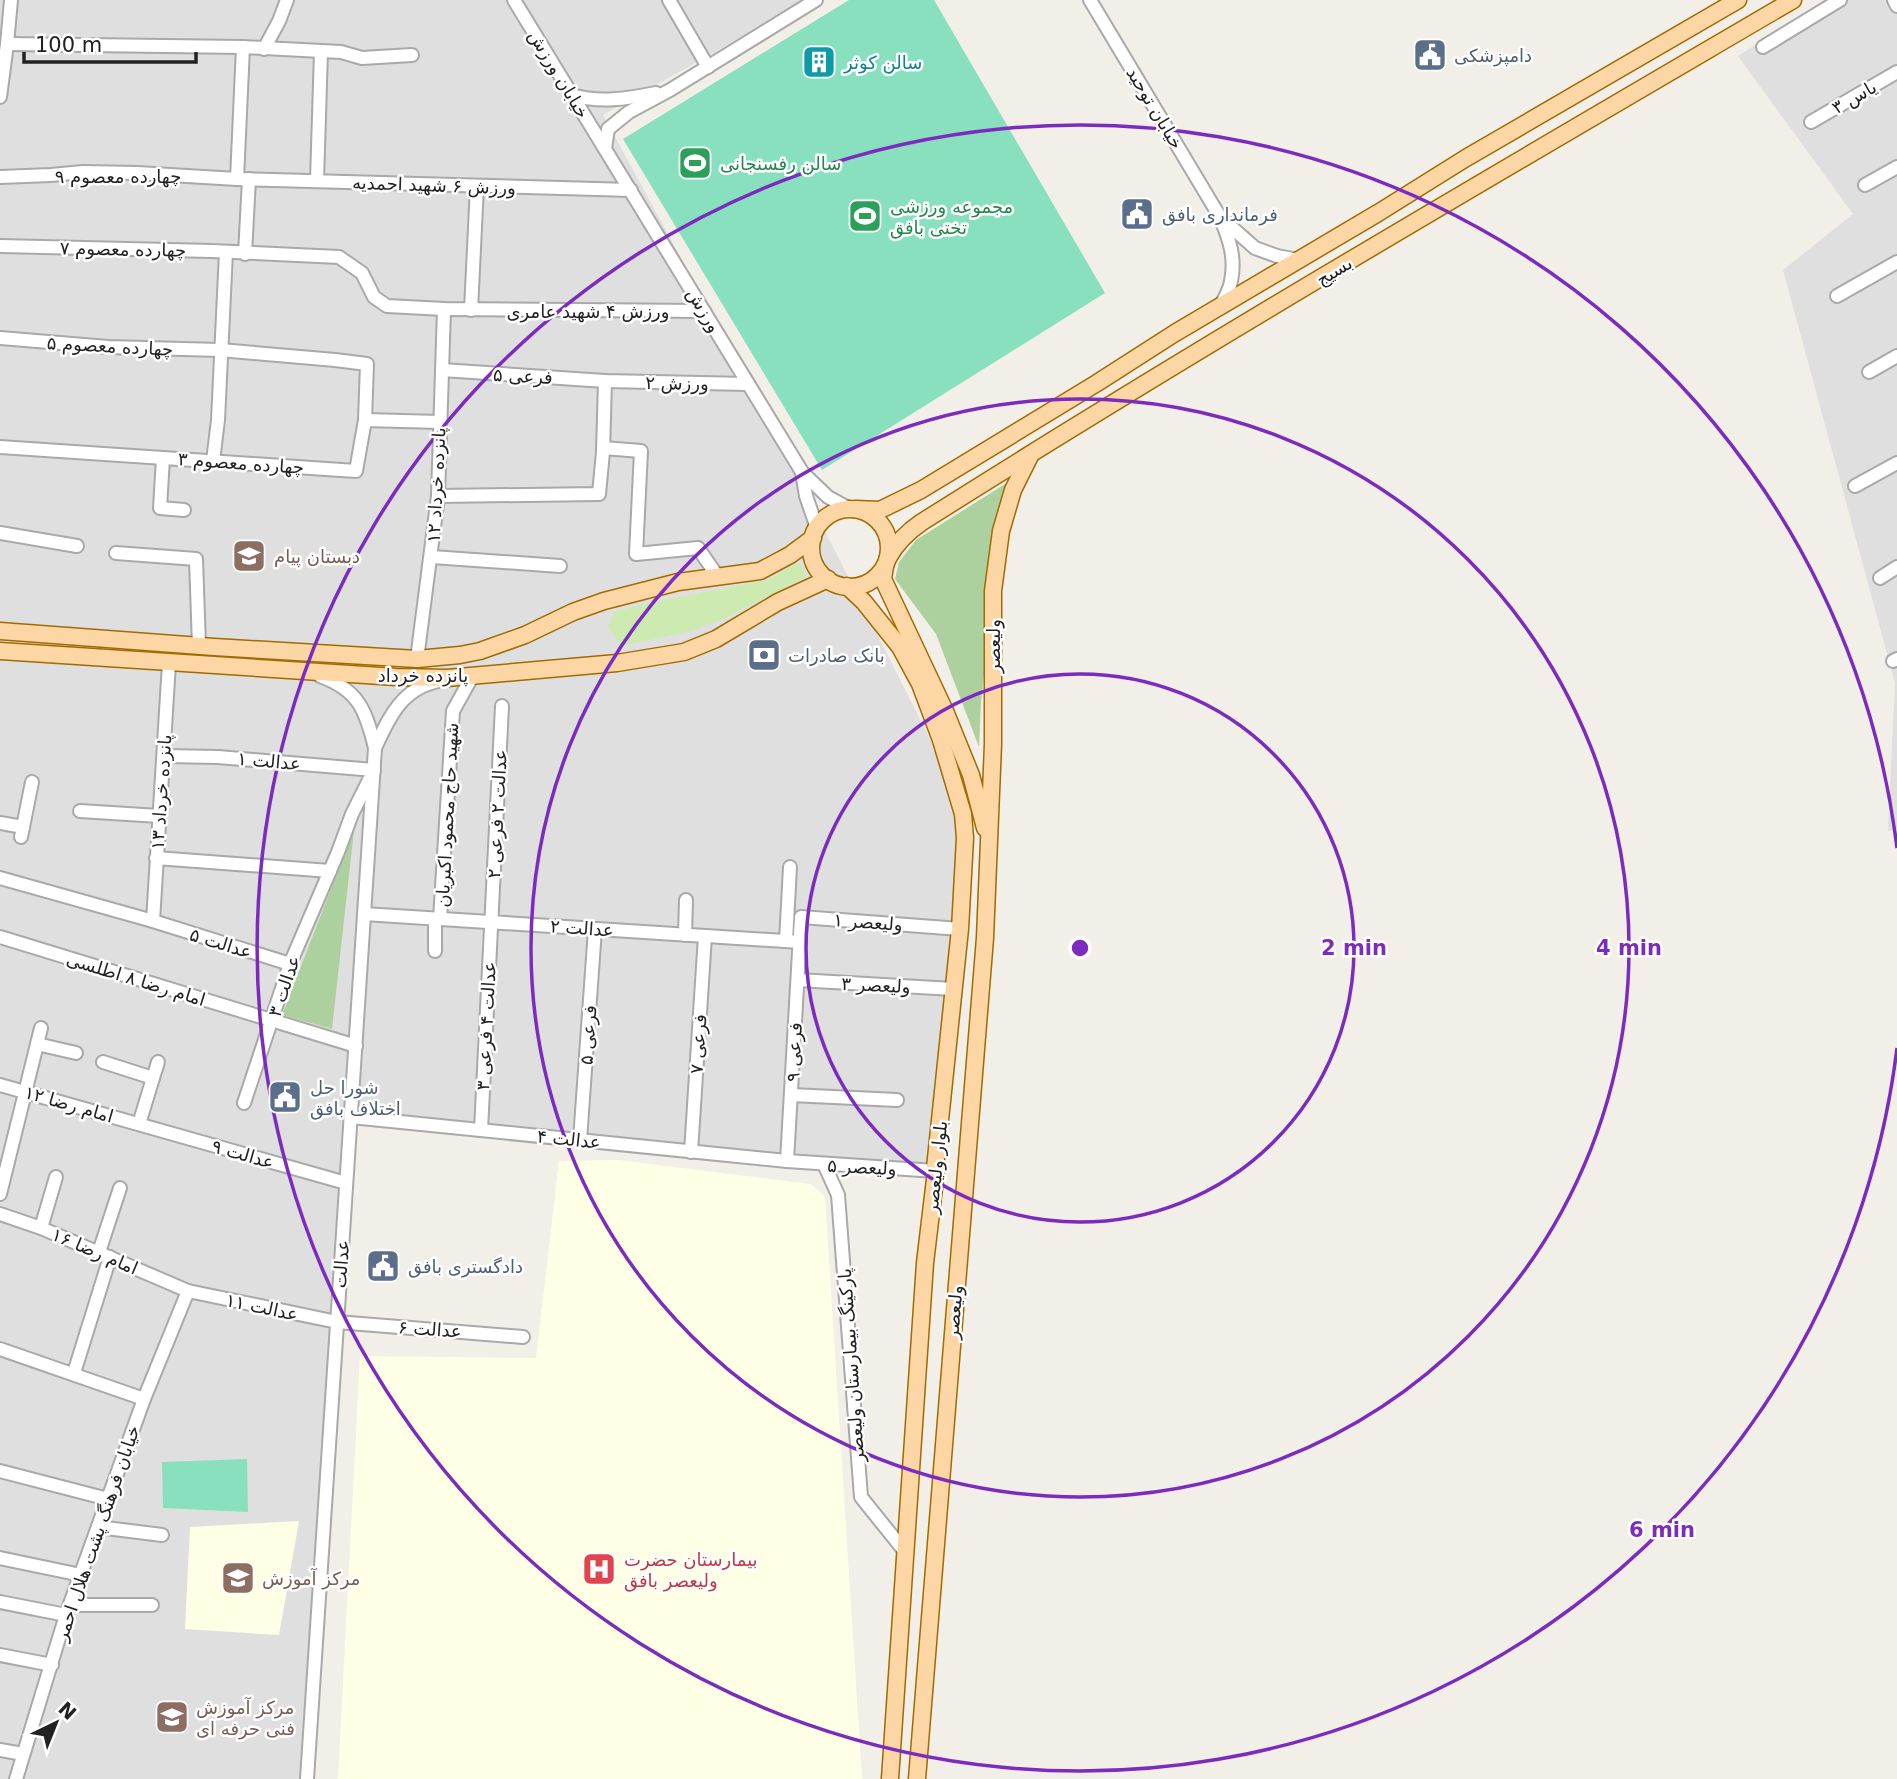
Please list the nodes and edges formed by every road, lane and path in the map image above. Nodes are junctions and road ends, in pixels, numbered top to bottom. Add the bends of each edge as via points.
1 (11, 0) edge
2 (287, 0) edge
3 (514, 0) edge
4 (669, 0) edge
5 (816, 0) edge
6 (1090, 0) edge
7 (1738, 0) edge
8 (1793, 0) edge
9 (1840, 0) edge
10 (1894, 0) edge
11 (1897, 6) edge
12 (7, 44) junction
13 (243, 47) junction
14 (1763, 47) dead end
15 (264, 49) junction
16 (321, 51) junction
17 (412, 55) dead end
18 (708, 67) junction
19 (1897, 72) edge
20 (670, 90) junction
21 (571, 95) junction
22 (0, 97) edge
23 (1811, 122) dead end
24 (605, 148) junction
25 (1897, 167) edge
26 (0, 177) edge
27 (243, 179) junction
28 (317, 181) junction
29 (1865, 185) dead end
30 (477, 186) junction
31 (631, 190) junction
32 (1220, 217) junction
33 (0, 246) edge
34 (226, 252) junction
35 (245, 254) junction
36 (1298, 260) junction
37 (1897, 262) edge
38 (1837, 296) dead end
39 (1220, 307) junction
40 (444, 309) junction
41 (471, 310) junction
42 (705, 311) junction
43 (0, 338) edge
44 (1152, 348) junction
45 (220, 350) junction
46 (1897, 356) edge
47 (442, 370) junction
48 (1166, 370) junction
49 (1869, 372) dead end
50 (605, 381) junction
51 (1097, 383) junction
52 (748, 384) junction
53 (1109, 406) junction
54 (365, 420) junction
55 (440, 422) junction
56 (0, 447) edge
57 (603, 448) junction
58 (1031, 454) junction
59 (163, 458) junction
60 (213, 461) junction
61 (1897, 463) edge
62 (802, 472) junction
63 (1855, 486) dead end
64 (438, 496) junction
65 (853, 509) junction
66 (184, 510) dead end
67 (0, 533) edge
68 (815, 533) junction
69 (77, 546) dead end
70 (116, 553) dead end
71 (432, 557) junction
72 (886, 562) junction
73 (560, 566) dead end
74 (1897, 568) edge
75 (718, 577) junction
76 (1880, 578) dead end
77 (828, 579) junction
78 (848, 586) junction
79 (0, 631) edge
80 (200, 646) junction
81 (0, 651) edge
82 (417, 659) junction
83 (169, 663) junction
84 (307, 671) junction
85 (472, 676) junction
86 (502, 706) dead end
87 (375, 748) junction
88 (164, 756) junction
89 (374, 769) junction
90 (32, 782) dead end
91 (80, 811) dead end
92 (159, 816) junction
93 (0, 823) edge
94 (989, 844) junction
95 (156, 858) junction
96 (790, 867) dead end
97 (330, 871) junction
98 (0, 878) edge
99 (686, 900) dead end
100 (364, 914) junction
101 (438, 919) junction
102 (153, 922) junction
103 (491, 922) junction
104 (596, 929) junction
105 (960, 929) junction
106 (685, 935) junction
107 (705, 936) junction
108 (0, 937) edge
109 (786, 941) junction
110 (800, 942) junction
111 (435, 951) dead end
112 (290, 964) junction
113 (798, 980) junction
114 (953, 989) junction
115 (272, 1021) junction
116 (41, 1028) dead end
117 (37, 1044) junction
118 (356, 1045) junction
119 (76, 1053) dead end
120 (103, 1062) dead end
121 (158, 1062) dead end
122 (153, 1078) junction
123 (0, 1085) edge
124 (25, 1092) junction
125 (791, 1095) junction
126 (897, 1100) dead end
127 (244, 1103) dead end
128 (351, 1117) junction
129 (139, 1124) junction
130 (481, 1130) junction
131 (580, 1140) junction
132 (691, 1152) junction
133 (787, 1161) junction
134 (824, 1164) junction
135 (936, 1171) junction
136 (56, 1177) dead end
137 (346, 1183) junction
138 (120, 1188) dead end
139 (0, 1194) edge
140 (0, 1214) edge
141 (41, 1228) junction
142 (105, 1254) junction
143 (188, 1291) junction
144 (337, 1322) junction
145 (523, 1337) dead end
146 (0, 1349) edge
147 (74, 1373) junction
148 (144, 1399) junction
149 (0, 1471) edge
150 (108, 1499) junction
151 (99, 1527) junction
152 (162, 1535) dead end
153 (906, 1553) junction
154 (0, 1558) edge
155 (81, 1575) junction
156 (0, 1602) edge
157 (152, 1605) dead end
158 (68, 1610) junction
159 (0, 1655) edge
160 (52, 1665) junction
161 (0, 1749) edge
162 (23, 1754) junction
163 (16, 1779) edge
164 (307, 1779) edge
165 (890, 1779) edge
166 (918, 1779) edge

1 - 12 street
2 - 15 street
3 - 21 street, خیابان ورزش
4 - 18 street
5 - 18 street
6 - 32 street, خیابان توحید
7 - 36 main road, بسیج
8 - 48 main road, بسیج
9 - 14 street
10 - 11 street
12 - 13 street
12 - 22 street
13 - 15 street
13 - 27 street
15 - 16 street
16 - 17 street via 362,58
16 - 28 street
18 - 20 street
19 - 23 street, یاس ۳
20 - 21 street via 623,100
20 - 24 street via 608,129
21 - 24 street, خیابان ورزش
24 - 31 street, ورزش
25 - 29 street
26 - 27 street, چهارده معصوم ۹ via 83,172
27 - 28 street, ورزش ۶ شهید احمدیه
27 - 35 street
28 - 30 street, ورزش ۶ شهید احمدیه
30 - 31 street, ورزش ۶ شهید احمدیه
30 - 41 street
31 - 42 street, ورزش
32 - 36 street via 1255,248
32 - 39 street via 1233,260 1231,283
33 - 34 street, چهارده معصوم ۷
34 - 35 street, چهارده معصوم ۷
34 - 45 street
35 - 40 street, چهارده معصوم ۷ via 339,257 362,274 374,297 387,306
36 - 39 main road, بسیج
37 - 38 street
39 - 44 main road, بسیج
40 - 41 street, ورزش ۴ شهید عامری
40 - 47 street, پانزده خرداد ۱۲
41 - 42 street, ورزش ۴ شهید عامری
42 - 52 street, ورزش
43 - 45 street, چهارده معصوم ۵
44 - 48 main road via 1150,359
44 - 51 main road, بسیج
45 - 54 street, چهارده معصوم ۵ via 367,364
45 - 60 street
46 - 49 street
47 - 50 street, فرعی ۵
47 - 55 street, پانزده خرداد ۱۲
48 - 53 main road, بسیج
50 - 52 street, ورزش ۲
50 - 57 street
51 - 53 main road via 1112,395
51 - 65 main road, بسیج via 898,502 880,510
52 - 62 street, ورزش
53 - 58 main road, بسیج
54 - 55 street
54 - 60 street, چهارده معصوم ۳ via 356,471
55 - 64 street, پانزده خرداد ۱۲
56 - 59 street, چهارده معصوم ۳
57 - 64 street via 599,494
57 - 75 street via 641,451 636,554 698,548
58 - 72 main road, بسیج via 906,532
58 - 94 main road, ولیعصر via 1013,490 1001,531 993,591
59 - 60 street, چهارده معصوم ۳
59 - 66 street via 160,508
61 - 63 street
62 - 65 street, ورزش via 828,497
62 - 68 street, ورزش
64 - 71 street, پانزده خرداد ۱۲
65 - 68 main road via 831,514
65 - 72 main road via 871,514 883,526 889,541
67 - 69 street
68 - 75 main road, پانزده خرداد via 790,555 760,571
68 - 77 main road via 814,561
70 - 80 street via 197,559
71 - 73 street
71 - 82 street, پانزده خرداد ۱۲
72 - 78 main road via 869,582
72 - 94 main road, ولیعصر via 883,579 971,775
74 - 76 street
75 - 82 main road, پانزده خرداد via 604,601 480,652
77 - 78 main road
77 - 85 main road, پانزده خرداد via 684,652
78 - 105 main road, بلوار ولیعصر via 901,647 941,740 963,814
79 - 80 main road, پانزده خرداد
80 - 82 main road, پانزده خرداد
81 - 83 main road, پانزده خرداد
83 - 84 main road, پانزده خرداد
83 - 88 street, پانزده خرداد ۱۳
84 - 85 main road, پانزده خرداد
84 - 87 street, عدالت via 338,682 360,702
85 - 87 street, عدالت via 426,683 404,698
85 - 101 street, شهید حاج محمود اکبریان via 453,711
86 - 103 street, عدالت ۲ فرعی ۲
87 - 89 street, عدالت
88 - 89 street, عدالت ۱
88 - 92 street, پانزده خرداد ۱۳
89 - 97 street, عدالت ۳
89 - 100 street, عدالت
90 - 93 street via 22,832
91 - 92 street
92 - 95 street, پانزده خرداد ۱۳
94 - 166 main road, ولیعصر
95 - 97 street
95 - 102 street, پانزده خرداد ۱۳
96 - 109 street
97 - 112 street, عدالت ۳
98 - 102 street, عدالت ۵
99 - 106 street
100 - 101 street, عدالت ۲
100 - 118 street, عدالت
101 - 103 street, عدالت ۲
101 - 111 street, شهید حاج محمود اکبریان
102 - 112 street, عدالت ۵
103 - 104 street, عدالت ۲
103 - 130 street, عدالت ۴ فرعی ۳
104 - 106 street, عدالت ۲
104 - 131 street, فرعی ۵
105 - 110 street, ولیعصر ۱ via 801,918
105 - 114 main road, بلوار ولیعصر
106 - 107 street, عدالت ۲
107 - 109 street, عدالت ۲
107 - 132 street, فرعی ۷
108 - 115 street, امام رضا ۸ اطلسی
109 - 110 street, عدالت ۲
110 - 113 street, فرعی ۹
112 - 115 street, عدالت ۳
113 - 114 street, ولیعصر ۳
113 - 125 street, فرعی ۹
114 - 135 main road, بلوار ولیعصر
115 - 118 street, امام رضا ۸ اطلسی
115 - 127 street, عدالت ۳
116 - 117 street
117 - 119 street
117 - 124 street
118 - 128 street, عدالت
120 - 122 street
121 - 122 street
122 - 129 street
123 - 124 street, امام رضا ۱۲
124 - 129 street, امام رضا ۱۲
124 - 139 street
125 - 126 street
125 - 133 street, فرعی ۹
128 - 130 street, عدالت ۴
128 - 137 street, عدالت
129 - 137 street, عدالت ۹
130 - 131 street, عدالت ۴
131 - 132 street, عدالت ۴
132 - 133 street, عدالت ۴
133 - 134 street, ولیعصر ۵
134 - 135 street, ولیعصر ۵
134 - 153 street, پارکینگ بیمارستان ولیعصر via 838,1195 861,1497
135 - 153 main road, بلوار ولیعصر via 925,1263
136 - 141 street
137 - 144 street, عدالت
138 - 142 street
140 - 141 street, امام رضا ۱۶
141 - 142 street, امام رضا ۱۶
142 - 143 street, امام رضا ۱۶
142 - 147 street
143 - 144 street, عدالت ۱۱
143 - 148 street, خیابان فرهنگ پشت هلال احمر
144 - 145 street, عدالت ۶
144 - 164 street, عدالت
146 - 147 street
147 - 148 street
148 - 150 street, خیابان فرهنگ پشت هلال احمر
149 - 150 street
150 - 151 street, خیابان فرهنگ پشت هلال احمر
151 - 152 street
151 - 155 street, خیابان فرهنگ پشت هلال احمر
153 - 165 main road, بلوار ولیعصر
154 - 155 street
155 - 158 street, خیابان فرهنگ پشت هلال احمر
156 - 158 street
157 - 158 street
158 - 160 street, خیابان فرهنگ پشت هلال احمر
159 - 160 street
160 - 162 street, خیابان فرهنگ پشت هلال احمر
161 - 162 street
162 - 163 street, خیابان فرهنگ پشت هلال احمر

